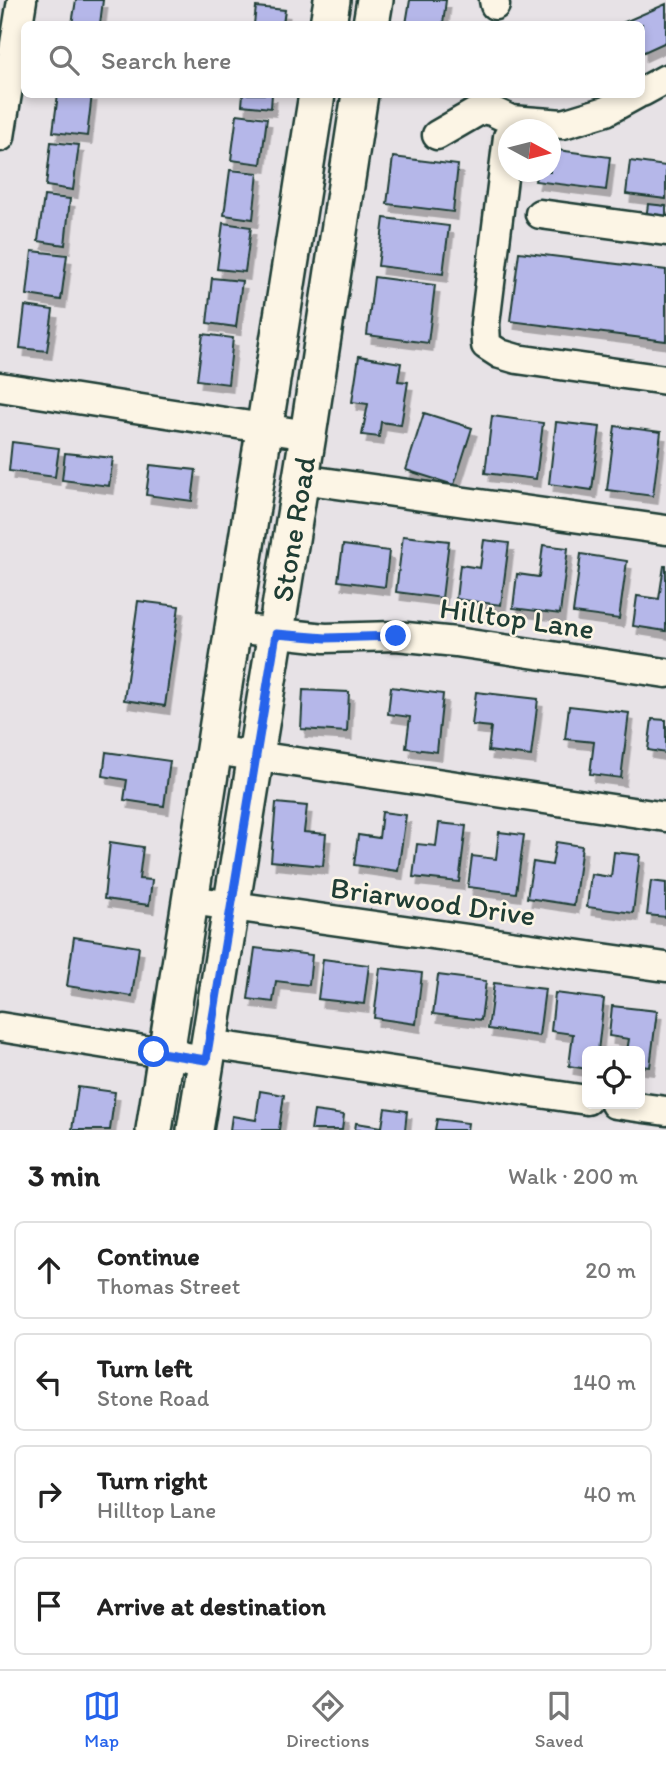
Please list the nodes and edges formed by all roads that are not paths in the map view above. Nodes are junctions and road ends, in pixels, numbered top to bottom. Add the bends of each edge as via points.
1 (22, 0) edge
2 (332, 0) edge
3 (375, 0) edge
4 (328, 21) edge
5 (372, 21) edge
6 (666, 79) edge
7 (645, 90) edge
8 (316, 98) edge
9 (359, 98) edge
10 (630, 98) edge
11 (500, 119) edge
12 (561, 124) edge
13 (437, 135) dead end
14 (0, 137) edge
15 (503, 182) edge
16 (540, 214) dead end
17 (666, 231) edge
18 (666, 380) edge
19 (0, 387) edge
20 (264, 429) junction
21 (308, 436) junction
22 (301, 479) junction
23 (666, 530) edge
24 (233, 628) junction
25 (276, 634) junction
26 (666, 673) edge
27 (214, 750) junction
28 (256, 755) junction
29 (666, 817) edge
30 (190, 900) junction
31 (231, 906) junction
32 (666, 967) edge
33 (0, 1027) edge
34 (207, 1052) junction
35 (166, 1054) junction
36 (582, 1099) edge
37 (645, 1108) edge
38 (666, 1111) edge
39 (154, 1130) edge
40 (195, 1130) edge

1 - 14 street
2 - 4 main road
3 - 5 main road
6 - 7 street
8 - 20 main road, Stone Road
9 - 21 main road, Stone Road
10 - 12 street via 606,111
11 - 13 street via 492,111 482,110
15 - 18 street via 486,345 517,359
16 - 17 street
19 - 20 street
20 - 21 street
20 - 24 main road, Stone Road
21 - 22 main road, Stone Road
22 - 23 street
22 - 25 main road, Stone Road
24 - 25 street, Hilltop Lane
24 - 27 main road, Stone Road
25 - 26 street, Hilltop Lane via 456,642
25 - 28 main road, Stone Road
27 - 28 street
27 - 30 main road, Stone Road
28 - 29 street
28 - 31 main road, Stone Road
30 - 31 street, Briarwood Drive
30 - 35 main road, Stone Road
31 - 32 street, Briarwood Drive
31 - 34 main road, Stone Road
33 - 35 street
34 - 35 street
34 - 36 street
34 - 40 main road, Stone Road
35 - 39 main road, Stone Road
37 - 38 street

